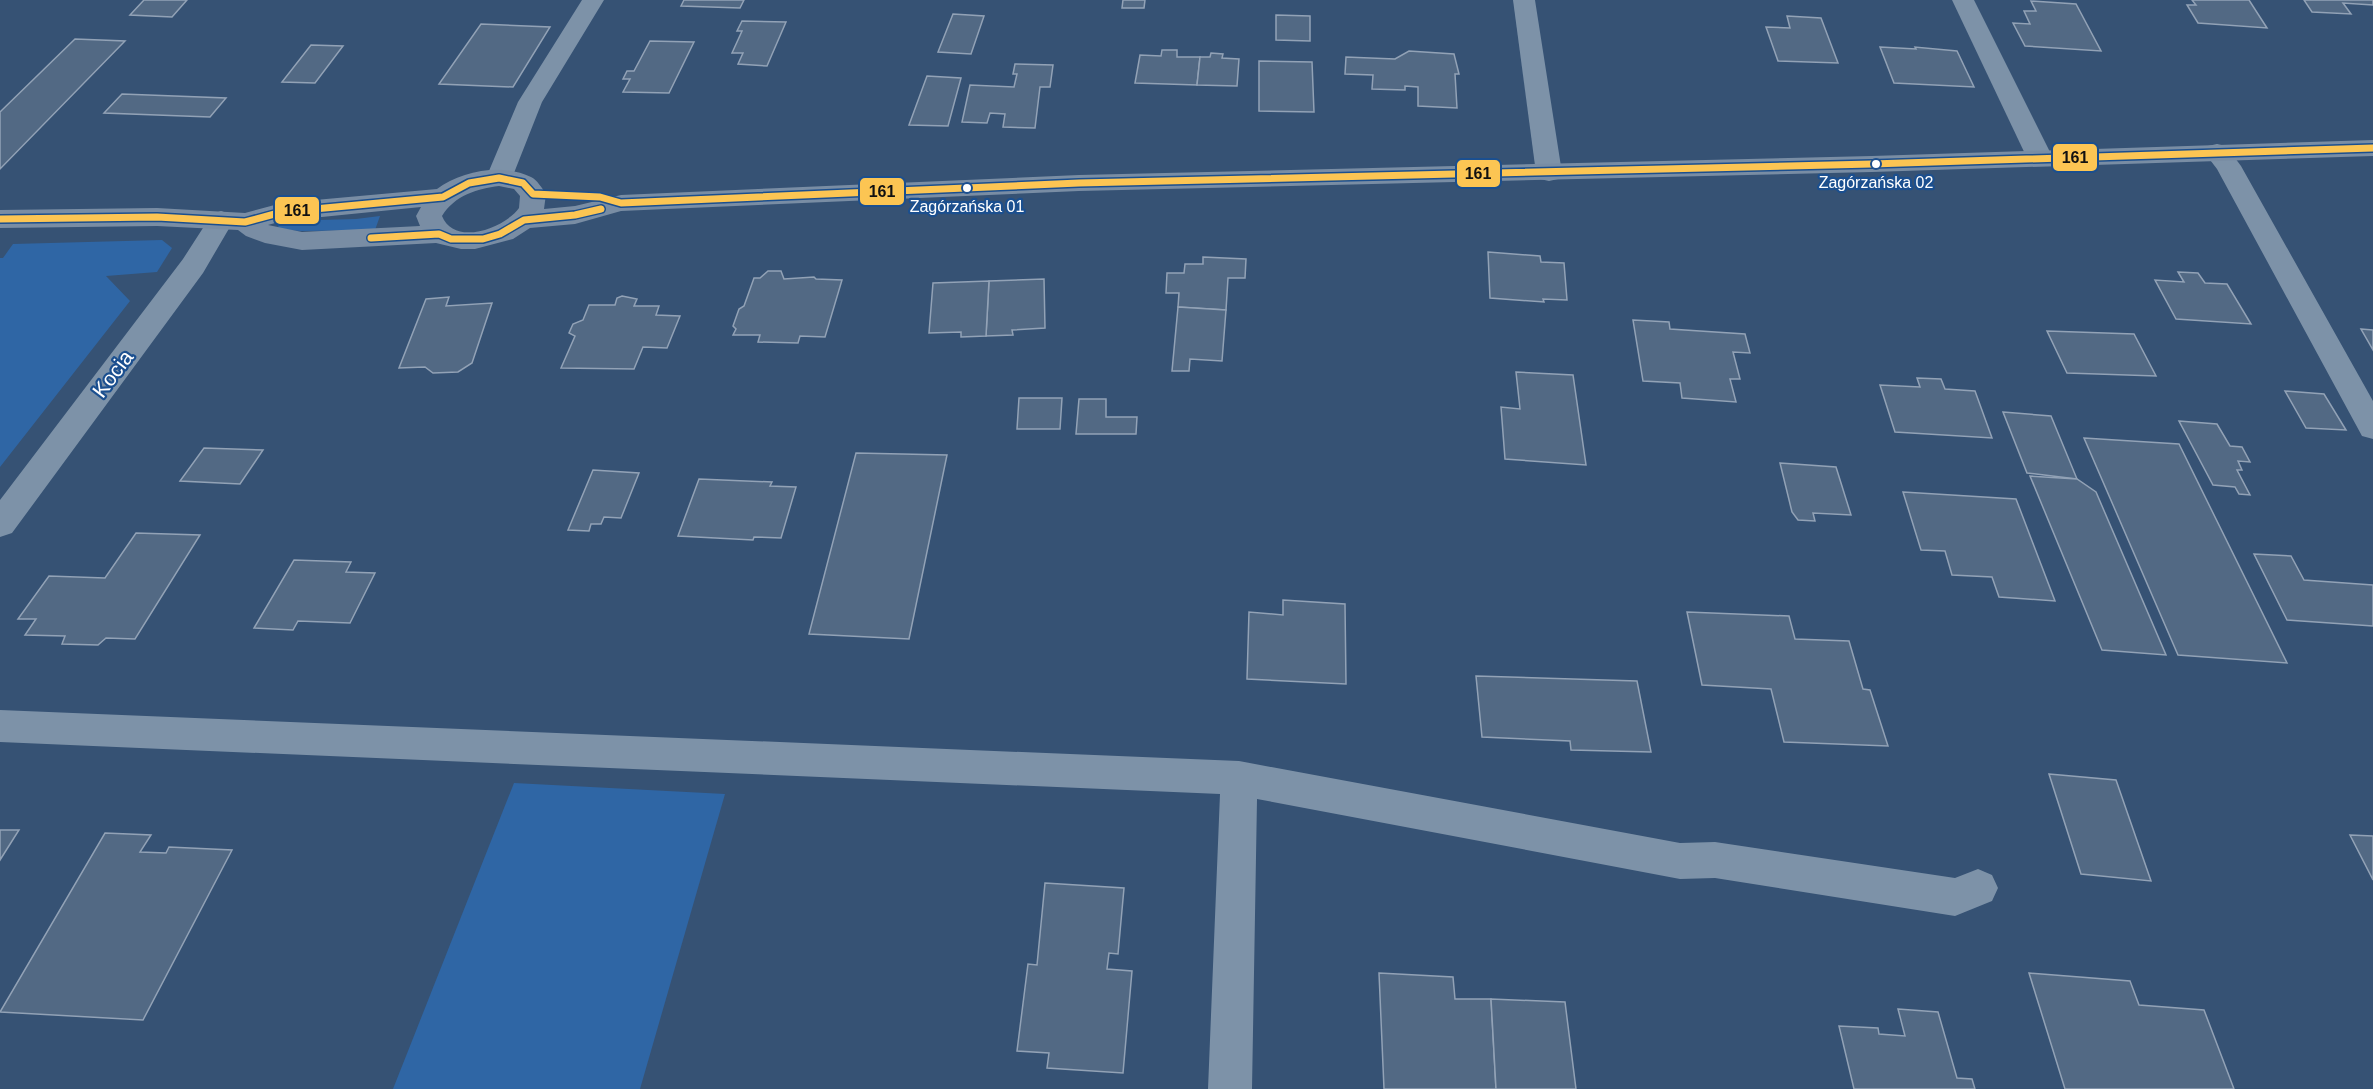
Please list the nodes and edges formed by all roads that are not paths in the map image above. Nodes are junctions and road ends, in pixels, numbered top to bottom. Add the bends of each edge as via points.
1 (592, 0) edge
2 (1524, 0) edge
3 (1963, 0) edge
4 (2373, 148) edge
5 (2217, 152) junction
6 (2040, 158) junction
7 (1549, 173) junction
8 (499, 178) junction
9 (533, 194) junction
10 (443, 197) junction
11 (621, 203) junction
12 (0, 219) edge
13 (524, 220) junction
14 (233, 221) junction
15 (440, 234) junction
16 (2373, 428) edge
17 (0, 524) edge
18 (0, 726) edge
19 (1239, 778) junction
20 (1978, 888) dead end
21 (1230, 1089) edge

1 - 8 street via 530,102
2 - 7 street
3 - 6 street
4 - 5 street
5 - 6 street
5 - 16 street
6 - 7 street
7 - 11 street via 1079,183
8 - 9 street via 523,183
8 - 10 street via 469,183
9 - 11 street via 600,196
9 - 13 street via 533,207
10 - 14 street via 282,212
10 - 15 street via 429,216
11 - 13 street via 575,215
12 - 14 street via 157,217
13 - 15 street via 483,239 451,239
14 - 15 street via 275,237 302,241
14 - 17 street, Kocia via 194,266
18 - 19 street
19 - 20 street via 1680,861 1716,860 1955,897
19 - 21 street

